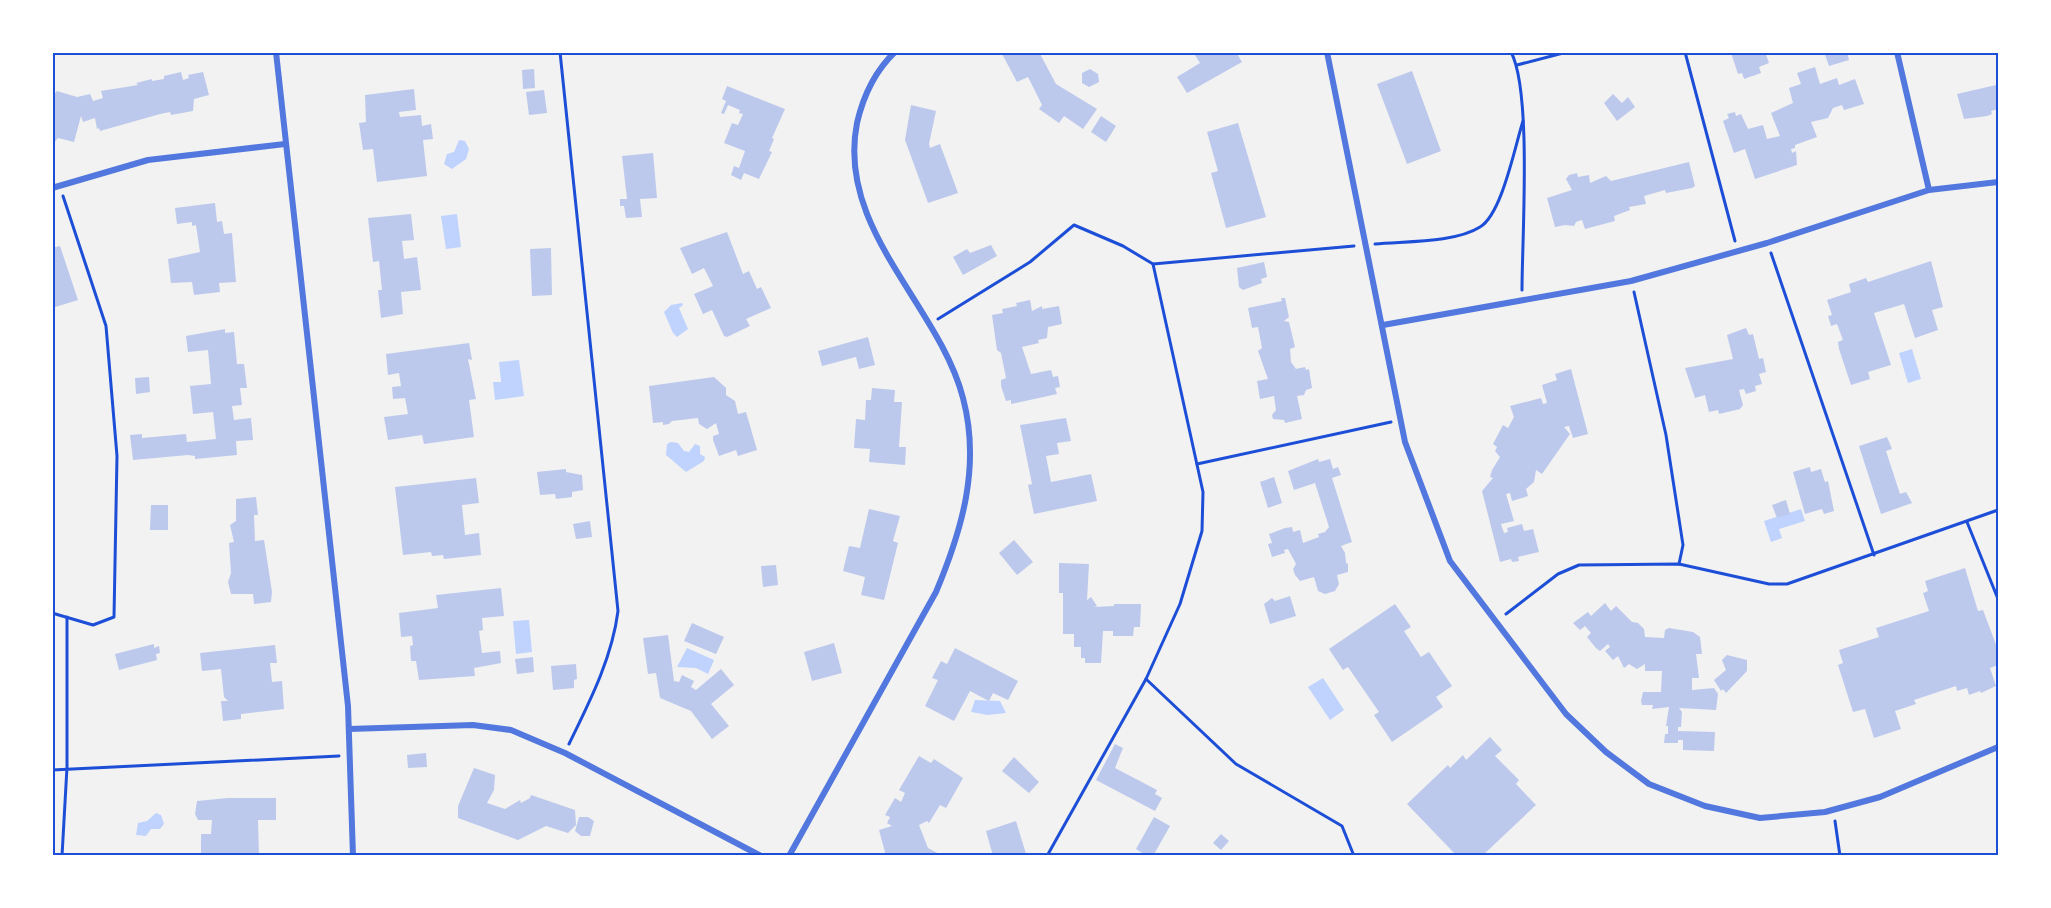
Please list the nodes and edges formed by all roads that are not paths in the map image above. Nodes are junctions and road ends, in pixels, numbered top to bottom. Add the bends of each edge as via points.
1 (276, 52) edge
2 (895, 52) edge
3 (1328, 52) edge
4 (1897, 52) edge
5 (285, 144) junction
6 (1998, 182) edge
7 (56, 186) edge
8 (1929, 190) junction
9 (1383, 325) junction
10 (349, 729) junction
11 (1998, 747) edge
12 (353, 855) edge
13 (761, 855) edge
14 (789, 855) edge

1 - 5 street
2 - 14 street via 883,64 861,104 853,145 859,187 873,231 952,370 967,416 972,459 965,508 952,555 936,592
3 - 9 street
4 - 8 street
5 - 7 street via 148,160
5 - 10 street
6 - 8 street
8 - 9 street via 1767,243 1631,281
9 - 11 street via 1405,442 1450,561 1566,714 1606,752 1649,784 1705,806 1760,818 1833,810 1880,797
10 - 12 street
10 - 13 street via 473,725 511,730 565,753

